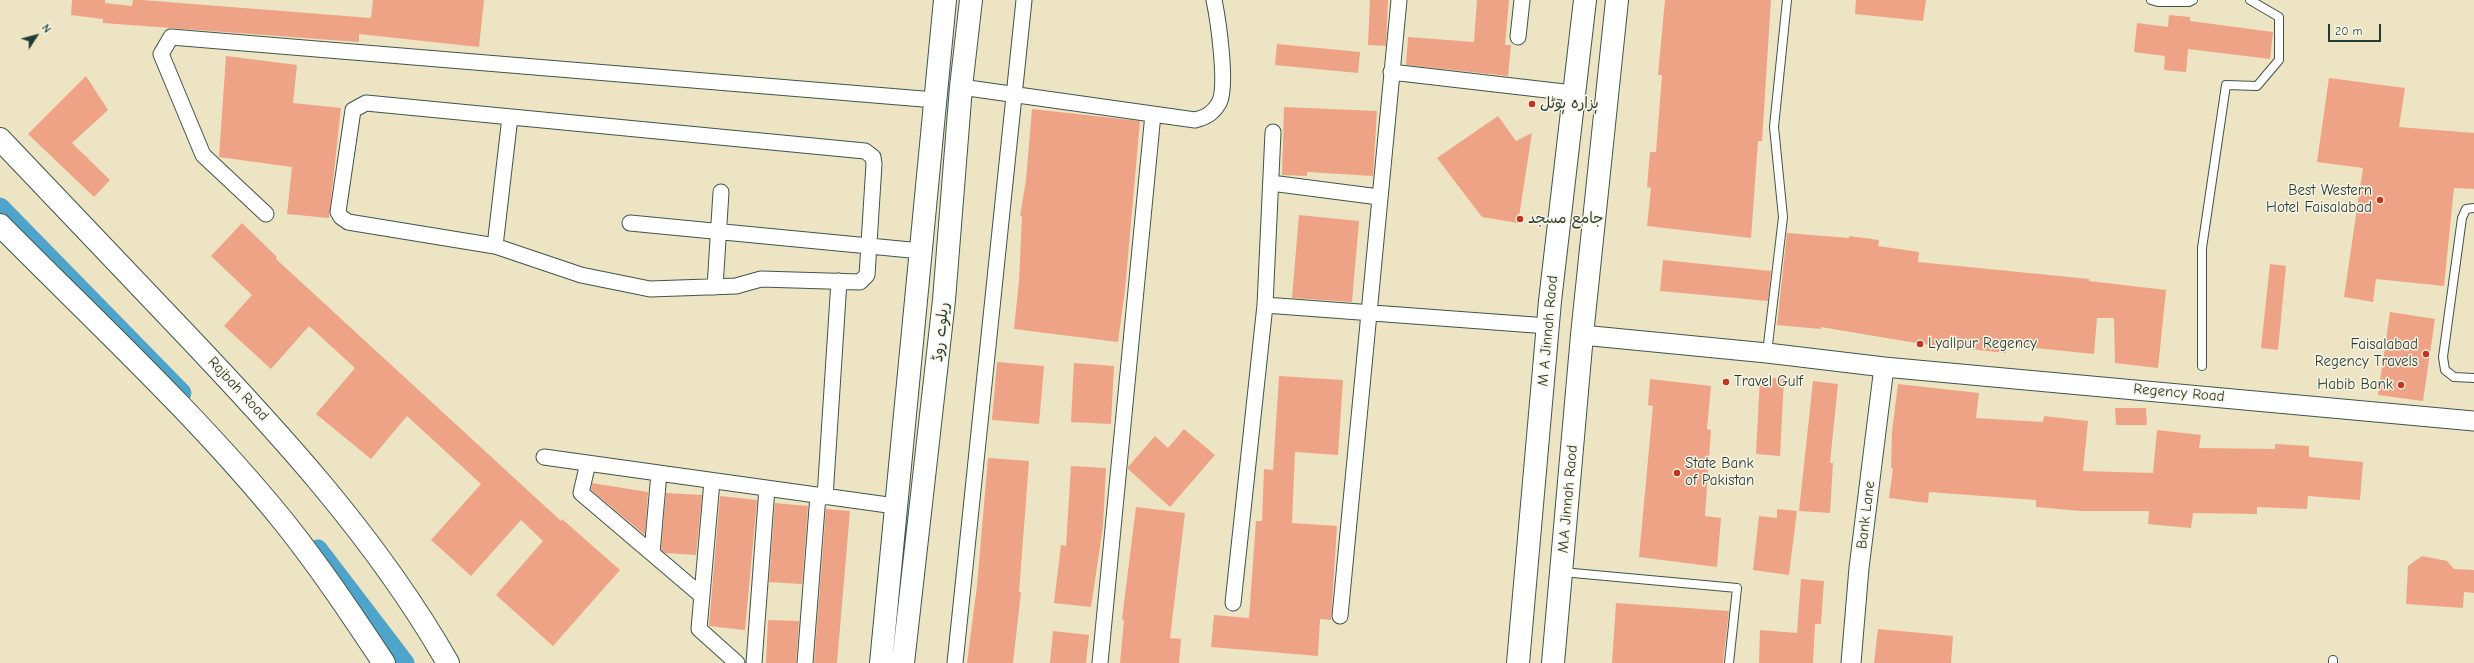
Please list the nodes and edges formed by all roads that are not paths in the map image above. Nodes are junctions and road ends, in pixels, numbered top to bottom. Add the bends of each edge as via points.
1 (945, 0) edge
2 (971, 0) edge
3 (1024, 0) edge
4 (1214, 0) edge
5 (1399, 0) edge
6 (1522, 0) edge
7 (1585, 0) edge
8 (1617, 0) edge
9 (1787, 0) edge
10 (2151, 0) edge
11 (2193, 0) edge
12 (2250, 0) edge
13 (1518, 37) dead end
14 (1391, 72) junction
15 (961, 87) junction
16 (1573, 93) junction
17 (1014, 95) junction
18 (935, 100) junction
19 (1153, 114) junction
20 (510, 117) junction
21 (1273, 132) dead end
22 (0, 139) edge
23 (1271, 183) junction
24 (721, 192) dead end
25 (1379, 198) junction
26 (2474, 208) edge
27 (266, 214) dead end
28 (630, 223) dead end
29 (0, 225) edge
30 (719, 232) junction
31 (495, 246) junction
32 (869, 246) junction
33 (921, 251) junction
34 (839, 281) junction
35 (715, 287) junction
36 (1264, 305) junction
37 (1370, 314) junction
38 (1548, 326) junction
39 (1582, 335) junction
40 (1767, 353) junction
41 (2202, 366) dead end
42 (1884, 367) junction
43 (2474, 378) edge
44 (2474, 421) edge
45 (544, 457) dead end
46 (588, 463) junction
47 (658, 473) junction
48 (712, 481) junction
49 (767, 488) junction
50 (822, 496) junction
51 (895, 506) junction
52 (652, 554) junction
53 (1561, 572) junction
54 (702, 596) junction
55 (1233, 602) dead end
56 (1340, 616) dead end
57 (384, 663) edge
58 (448, 663) edge
59 (737, 663) edge
60 (754, 663) edge
61 (805, 663) edge
62 (881, 663) edge
63 (904, 663) edge
64 (955, 663) edge
65 (1100, 663) edge
66 (1518, 663) edge
67 (1553, 663) edge
68 (1729, 663) edge
69 (1851, 663) edge

1 - 18 main road, ریلوے روڈ
2 - 15 main road, ریلوے روڈ
3 - 17 street
4 - 19 street via 1222,48 1220,101 1209,116 1195,120
5 - 14 street
6 - 13 street
7 - 16 main road, M A Jinnah Raod
8 - 39 main road
9 - 40 lane via 1774,127 1783,217
10 - 11 lane
12 - 41 lane via 2280,16 2279,60 2257,86 2226,85 2202,248
14 - 16 street
14 - 25 street
15 - 17 street
15 - 63 main road, ریلوے روڈ via 943,308
16 - 38 main road, M A Jinnah Raod
17 - 19 street
17 - 64 street
18 - 27 street via 171,37 161,54 203,155
18 - 33 main road, ریلوے روڈ
19 - 65 street
20 - 31 street
20 - 31 street via 366,103 357,106 353,110 338,212 348,222
20 - 32 street via 866,151 873,157 874,164
21 - 23 street
22 - 58 main road, Rajbah Road via 260,412 338,502 427,626
23 - 25 street
23 - 36 street
24 - 30 street
25 - 37 street
26 - 43 lane via 2466,209 2462,218 2443,357 2445,370 2454,376
28 - 30 street
29 - 57 main road via 193,420 284,522 335,590
30 - 32 street
30 - 35 street
31 - 35 street via 581,275 650,290
32 - 33 street
32 - 34 street via 867,275 864,280
33 - 51 main road, ریلوے روڈ
34 - 35 street via 761,279 736,286
34 - 50 street
36 - 37 street
36 - 55 street
37 - 38 street
37 - 56 street
38 - 66 main road, M A Jinnah Raod
39 - 40 street, Regency Road
39 - 53 main road, M.A Jinnah Raod
40 - 42 street, Regency Road
42 - 44 street, Regency Road
42 - 69 street, Bank Lane via 1859,568
45 - 46 street
46 - 47 street
46 - 52 street via 582,493
47 - 48 street
47 - 52 street
48 - 49 street
48 - 54 street
49 - 50 street
49 - 60 street
50 - 51 street
50 - 61 street
51 - 62 main road, ریلوے روڈ
52 - 54 street
53 - 67 main road, M.A Jinnah Raod
53 - 68 lane via 1737,588
54 - 59 street via 699,629

